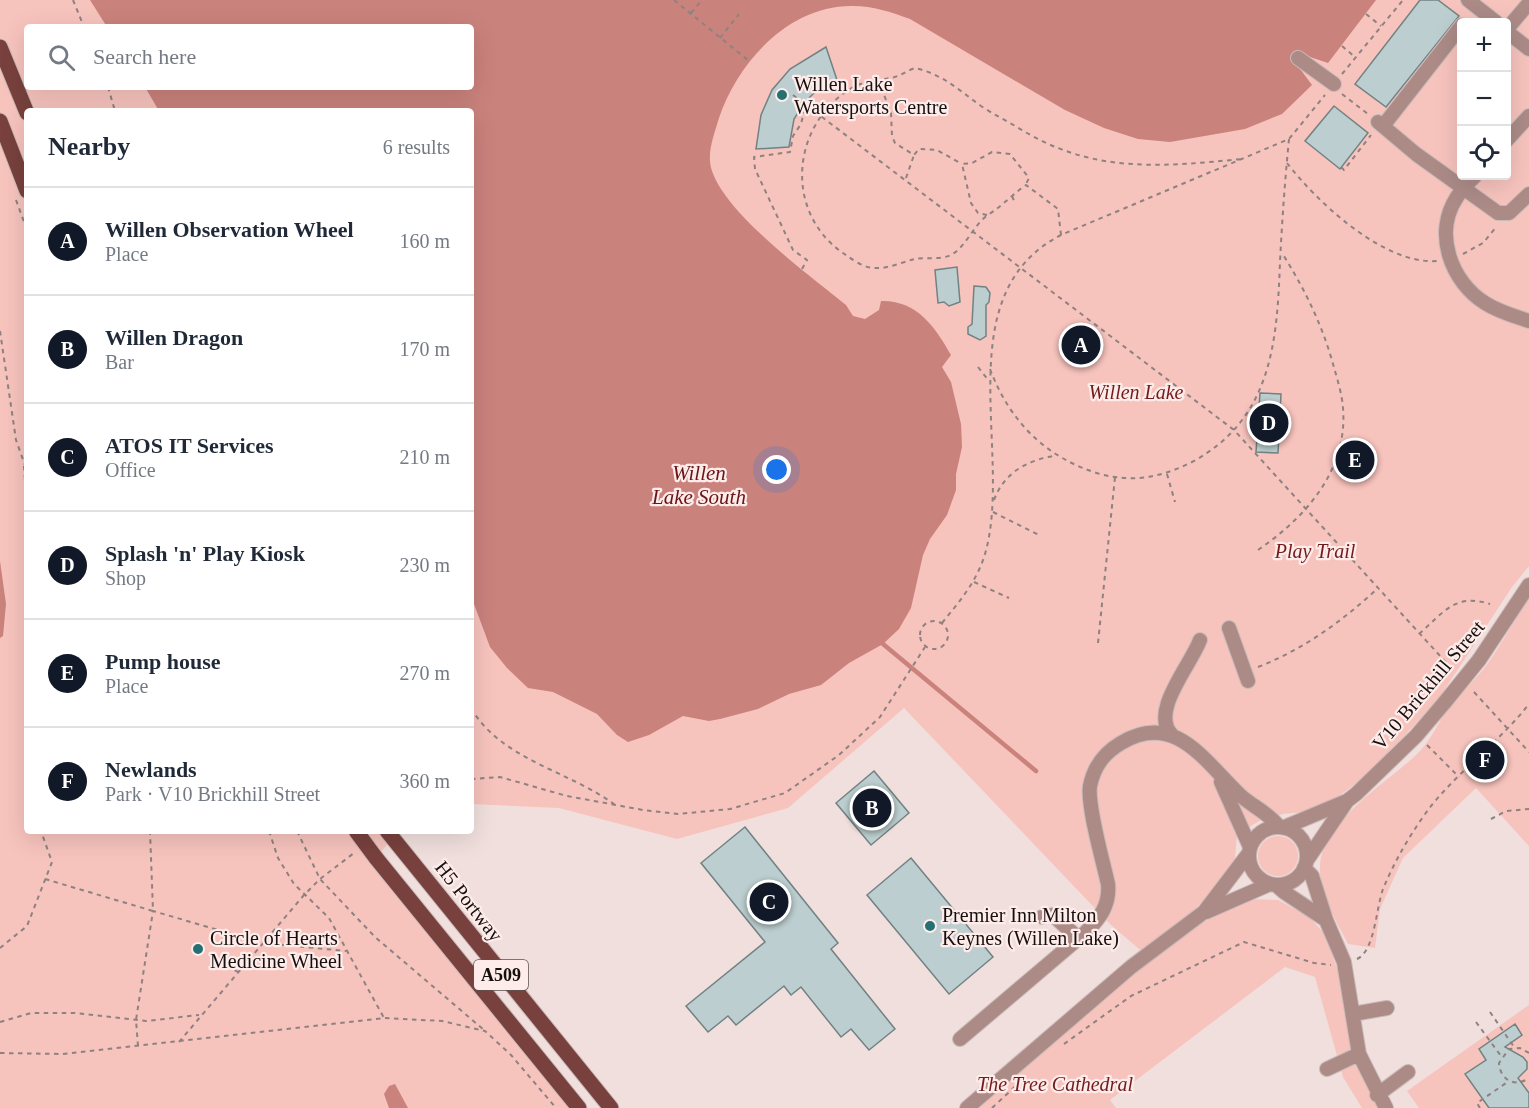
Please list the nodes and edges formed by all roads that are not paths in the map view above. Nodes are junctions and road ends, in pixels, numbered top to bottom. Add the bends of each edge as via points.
1 (1472, 3) edge
2 (1529, 3) edge
3 (1465, 18) edge
4 (1491, 18) edge
5 (1511, 25) edge
6 (1457, 30) edge
7 (1511, 35) edge
8 (0, 47) edge
9 (1529, 49) edge
10 (1298, 58) dead end
11 (1333, 85) road end
12 (25, 108) edge
13 (1529, 116) edge
14 (0, 121) edge
15 (1511, 136) edge
16 (1471, 180) edge
17 (24, 183) edge
18 (1464, 188) junction
19 (1529, 194) edge
20 (1529, 321) edge
21 (1529, 585) edge
22 (1229, 628) dead end
23 (1194, 646) dead end
24 (1246, 676) road end
25 (1172, 735) junction
26 (1212, 767) junction
27 (1347, 801) junction
28 (1282, 827) junction
29 (358, 834) edge
30 (391, 836) edge
31 (1250, 850) junction
32 (1306, 864) junction
33 (1273, 884) junction
34 (1204, 912) junction
35 (1042, 917) dead end
36 (1326, 920) junction
37 (1078, 938) junction
38 (1387, 1008) dead end
39 (1353, 1014) junction
40 (960, 1039) dead end
41 (1359, 1054) junction
42 (1327, 1069) dead end
43 (1408, 1072) dead end
44 (1377, 1095) junction
45 (579, 1108) edge
46 (611, 1108) edge
47 (967, 1108) edge
48 (1386, 1108) edge

1 - 3 street
1 - 4 street
2 - 5 street
6 - 18 street via 1381,124
7 - 9 street
8 - 12 main road
10 - 11 street
13 - 15 street
14 - 17 main road
16 - 18 street
18 - 19 street via 1498,213 1518,207
18 - 20 street via 1448,221 1450,258 1455,272 1484,303
21 - 27 street, V10 Brickhill Street, bridge via 1479,660 1445,702 1416,736
22 - 24 street
23 - 25 street via 1165,710 1166,726
25 - 26 street via 1201,754
25 - 37 street via 1155,731 1129,738 1103,756 1094,773 1090,798 1109,893 1097,920
26 - 28 street via 1242,797
26 - 31 street
27 - 28 street, V10 Brickhill Street
27 - 32 street, V10 Brickhill Street
28 - 31 street via 1264,830
28 - 32 street via 1293,831 1305,844
29 - 45 main road, A509, bridge
30 - 46 main road, H5 Portway / A509
31 - 33 street via 1254,872
31 - 34 street
32 - 33 street via 1296,879
32 - 36 street
33 - 34 street
33 - 36 street
34 - 47 street via 1131,967
35 - 37 street via 1053,915
36 - 39 street via 1344,962
37 - 40 street
38 - 39 street
39 - 41 street
41 - 42 street
41 - 44 street
43 - 44 street
44 - 48 street

